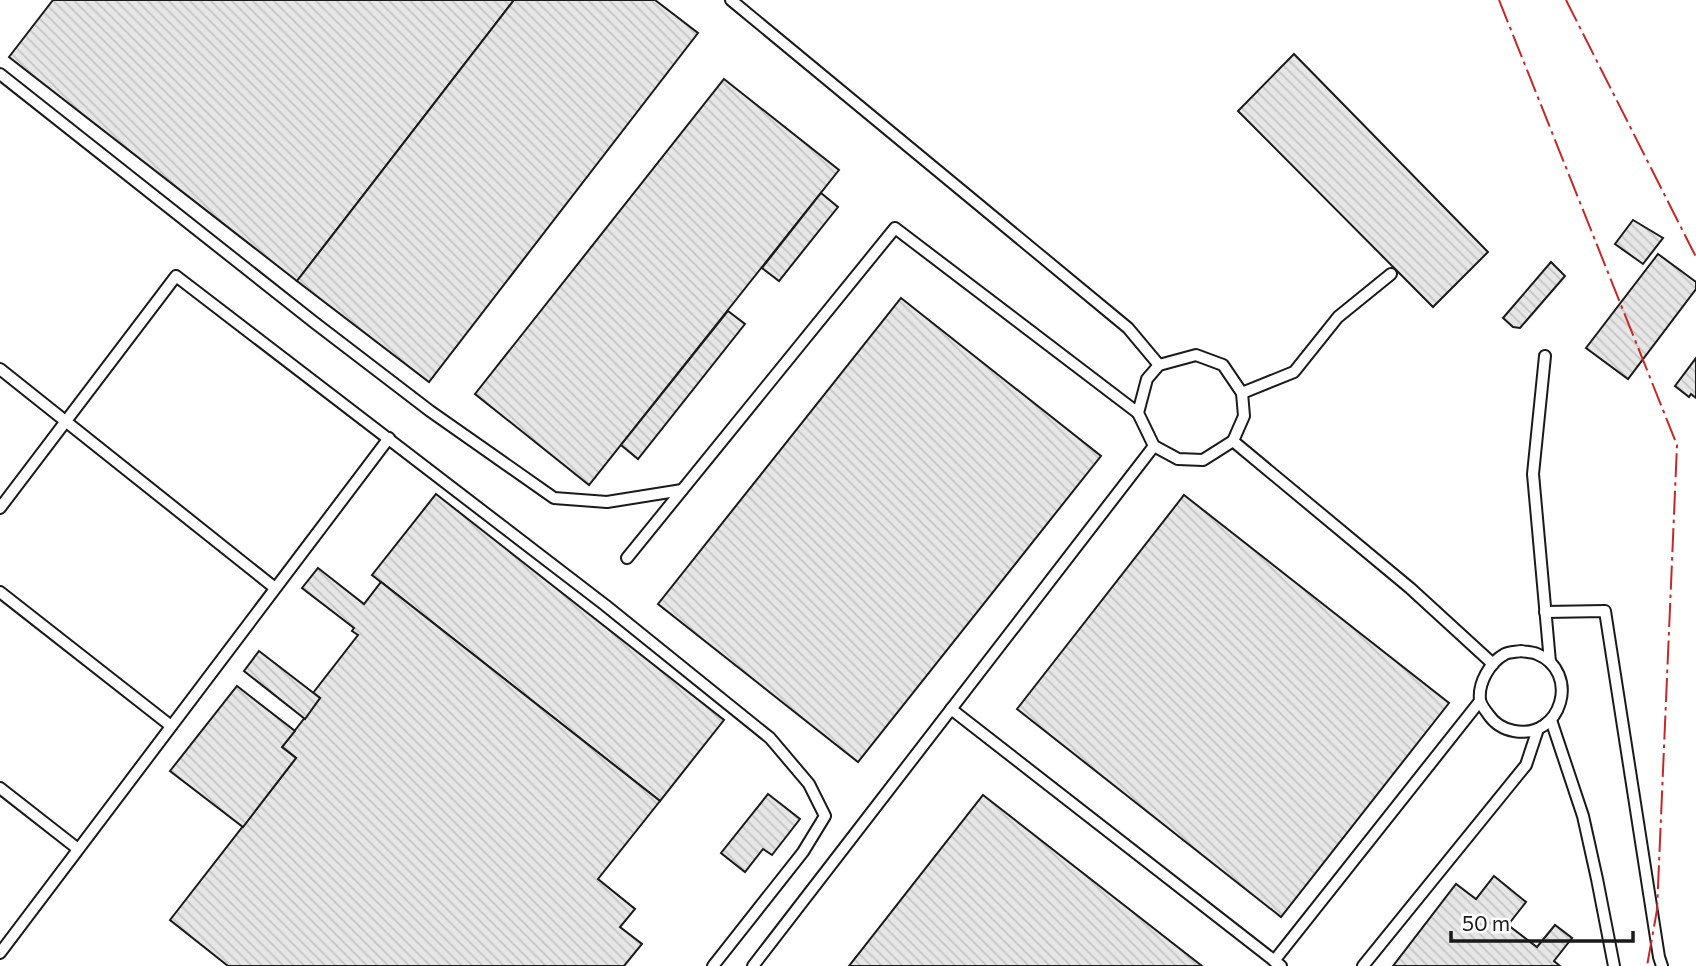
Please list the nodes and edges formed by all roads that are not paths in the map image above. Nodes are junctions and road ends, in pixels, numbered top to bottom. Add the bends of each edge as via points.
1 (731, 0) edge
2 (0, 74) edge
3 (1391, 274) dead end
4 (1545, 356) dead end
5 (1159, 365) junction
6 (0, 369) edge
7 (1242, 393) junction
8 (1138, 413) junction
9 (66, 421) junction
10 (389, 438) junction
11 (1233, 441) junction
12 (1154, 446) junction
13 (682, 490) junction
14 (0, 508) edge
15 (628, 558) dead end
16 (275, 587) junction
17 (0, 592) edge
18 (1545, 612) junction
19 (1550, 662) junction
20 (1493, 664) junction
21 (1480, 701) junction
22 (951, 709) junction
23 (1551, 720) junction
24 (171, 726) junction
25 (1538, 729) junction
26 (0, 788) edge
27 (78, 849) junction
28 (0, 953) edge
29 (1277, 963) edge
30 (713, 966) edge
31 (753, 966) edge
32 (1363, 966) edge
33 (1614, 966) edge
34 (1662, 966) edge

1 - 5 lane via 1128,328
2 - 13 lane via 315,323 554,498 607,502
3 - 7 lane via 1338,317 1294,372
4 - 18 lane via 1532,474
5 - 7 lane via 1196,355 1223,365
5 - 8 lane via 1147,379
6 - 9 lane
7 - 11 lane via 1244,416
8 - 12 lane
8 - 13 lane via 895,228
9 - 10 lane via 176,276
9 - 14 lane
9 - 16 lane
10 - 16 lane
10 - 30 lane via 770,738 809,784 825,816 803,852
11 - 12 lane via 1203,460 1178,460
11 - 20 lane via 1410,588
12 - 22 lane
13 - 15 lane
16 - 24 lane
17 - 24 lane
18 - 19 lane
18 - 34 lane via 1605,611
19 - 20 lane via 1521,651 1505,654
19 - 23 lane via 1563,691
20 - 21 lane via 1483,677
21 - 25 lane via 1493,721 1507,730
21 - 29 lane
22 - 29 lane
22 - 31 lane
23 - 25 lane
23 - 33 lane via 1583,816
24 - 27 lane
25 - 32 lane via 1526,765
26 - 27 lane
27 - 28 lane

